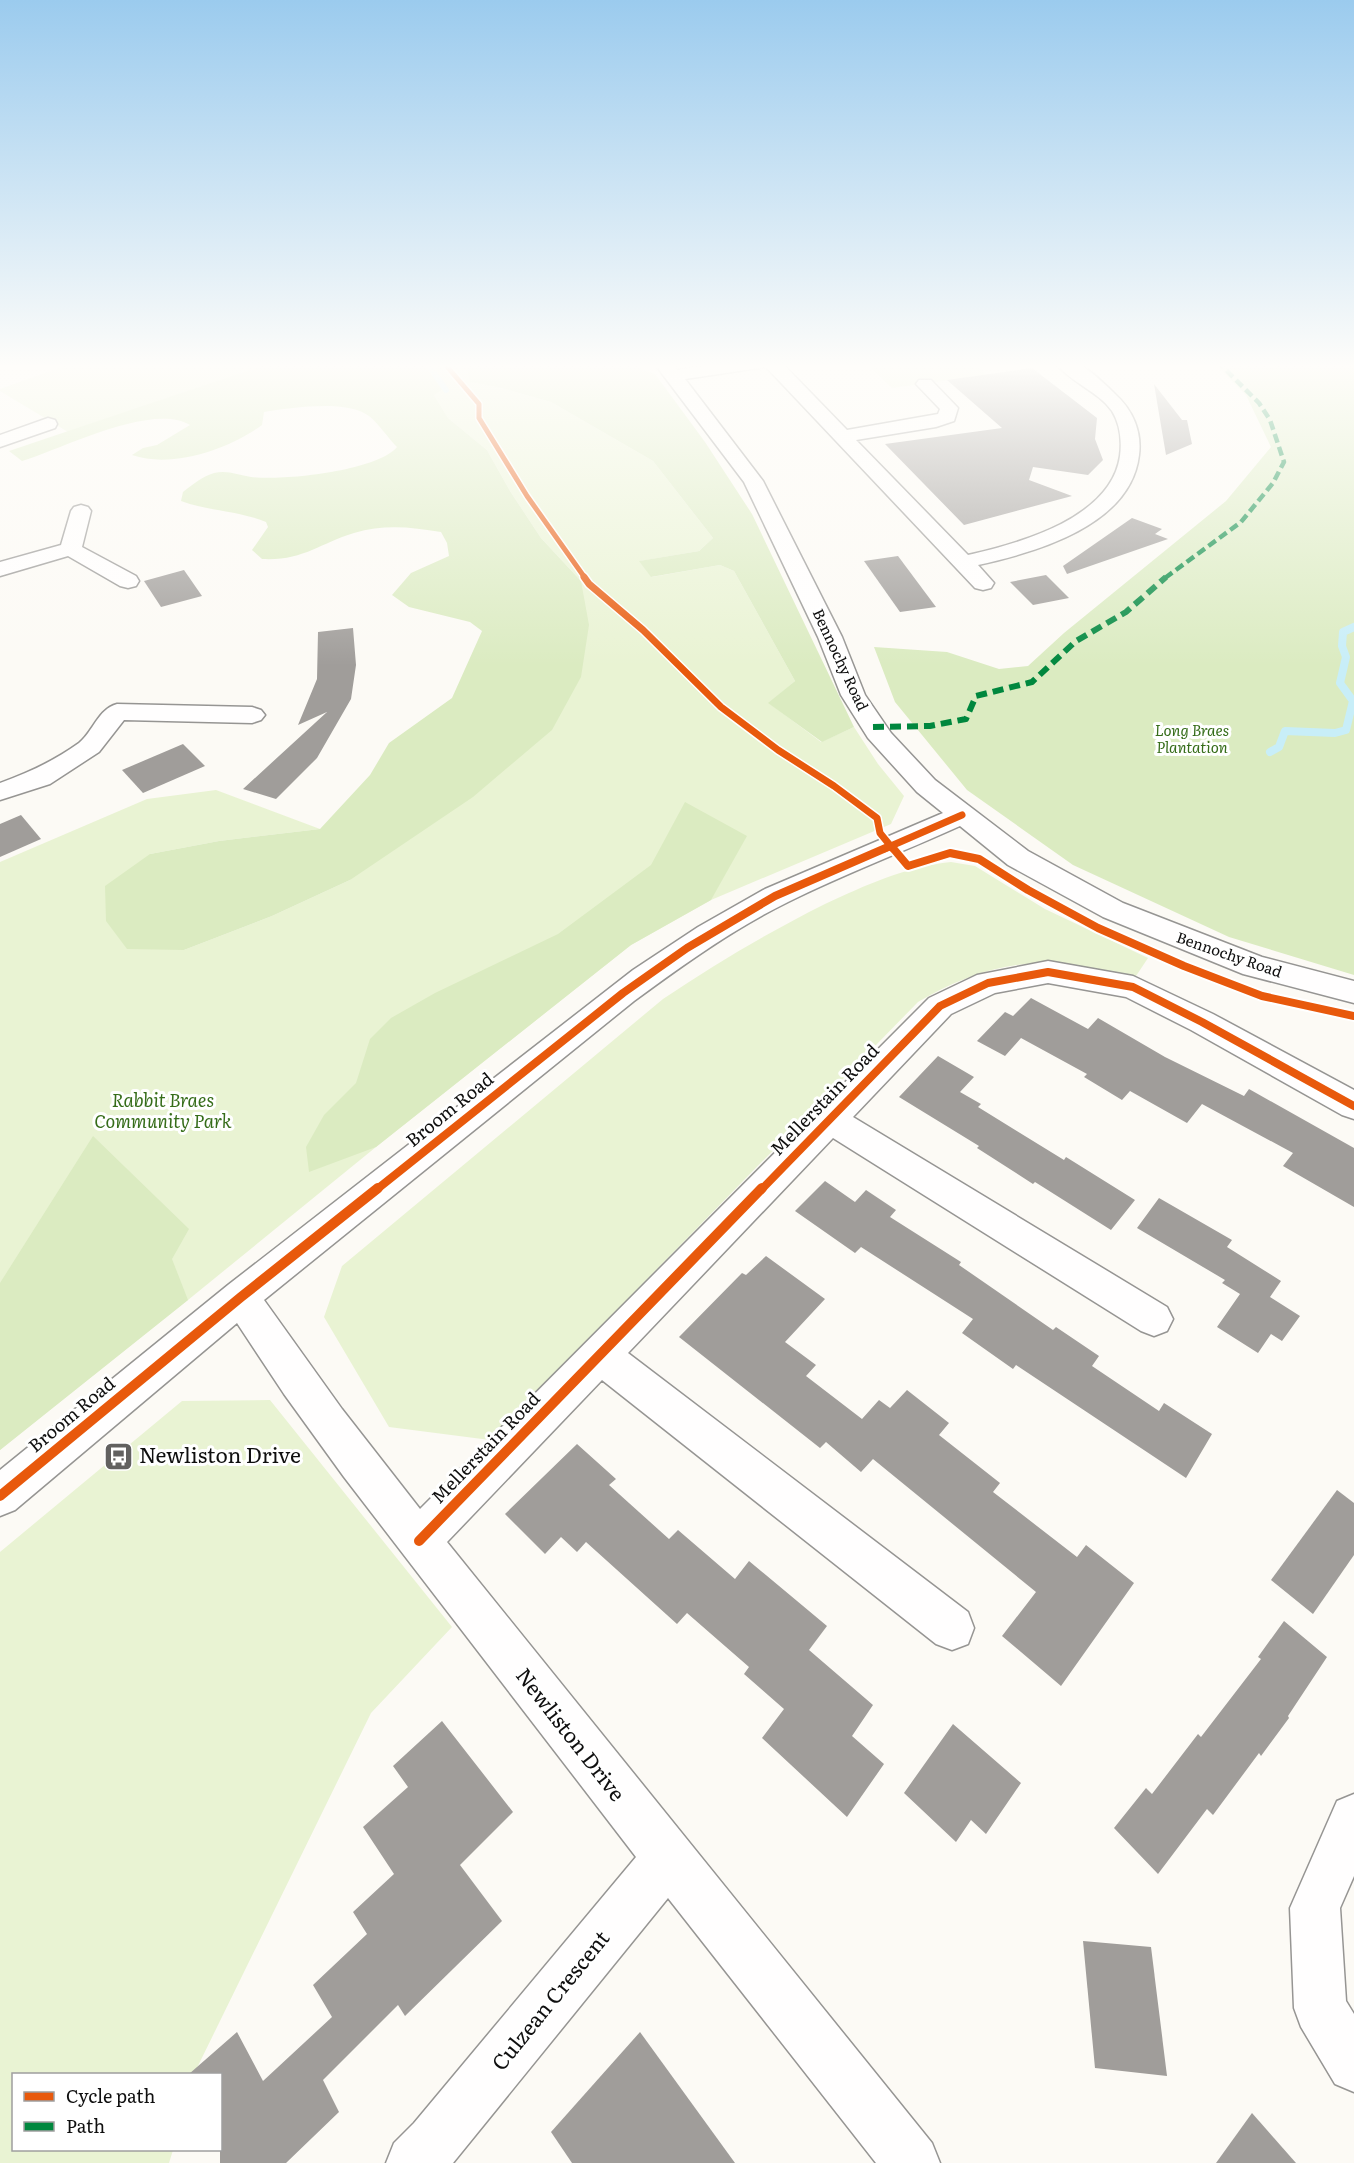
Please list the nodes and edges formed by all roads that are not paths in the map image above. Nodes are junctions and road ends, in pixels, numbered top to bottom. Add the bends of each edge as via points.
1 (740, 464) edge
2 (870, 464) edge
3 (1129, 464) edge
4 (81, 511) dead end
5 (71, 549) junction
6 (964, 562) junction
7 (0, 569) edge
8 (128, 581) dead end
9 (983, 584) dead end
10 (252, 715) dead end
11 (0, 792) edge
12 (962, 815) junction
13 (1354, 992) edge
14 (1354, 1106) edge
15 (829, 1119) junction
16 (241, 1297) junction
17 (1154, 1319) dead end
18 (600, 1355) junction
19 (0, 1496) edge
20 (419, 1541) junction
21 (952, 1628) dead end
22 (1354, 1818) edge
23 (667, 1859) junction
24 (1354, 2065) edge
25 (431, 2156) edge
26 (912, 2163) edge

1 - 12 street, Bennochy Road via 764,501 830,637 853,695 868,719 926,786
2 - 6 street
3 - 6 street via 1124,477 1097,511 1025,547
4 - 5 street
5 - 7 street
5 - 8 street
6 - 9 street
10 - 11 street via 117,712 90,747 42,778
12 - 13 street, Bennochy Road via 1018,858 1113,910 1254,966
12 - 16 street, Broom Road via 797,886 669,958
14 - 15 street, Mellerstain Road via 1133,987 1048,972 988,983 940,1006
15 - 17 street, Mellerstain Road
15 - 18 street, Mellerstain Road
16 - 19 street, Broom Road
16 - 20 street, Newliston Drive via 274,1351
18 - 20 street, Mellerstain Road
18 - 21 street
20 - 23 street, Newliston Drive
22 - 24 street via 1315,1908 1320,2008
23 - 25 street, Culzean Crescent
23 - 26 street, Newliston Drive

